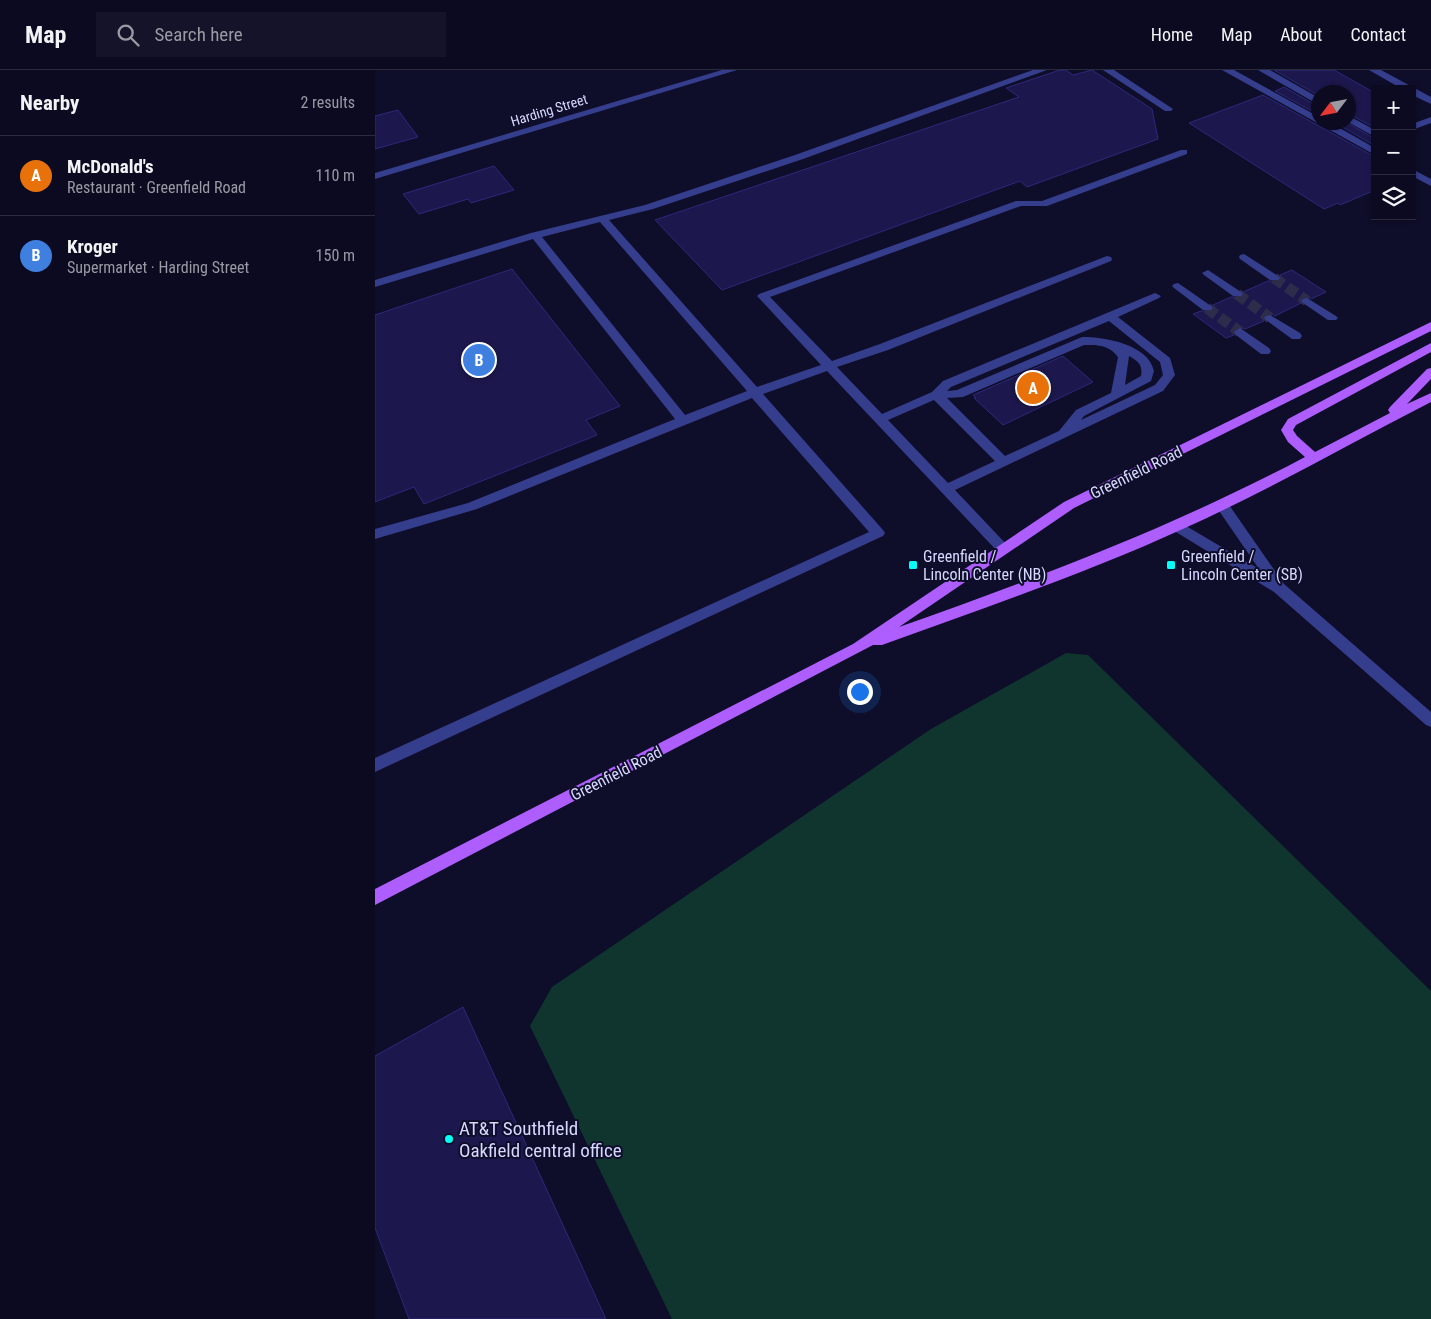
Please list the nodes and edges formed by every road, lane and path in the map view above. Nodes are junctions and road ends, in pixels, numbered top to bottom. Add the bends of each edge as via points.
1 (732, 70) edge
2 (1042, 70) edge
3 (1110, 70) edge
4 (1227, 70) edge
5 (1263, 70) edge
6 (1374, 70) edge
7 (1402, 85) edge
8 (1416, 93) edge
9 (1311, 97) edge
10 (1431, 101) edge
11 (1168, 110) dead end
12 (1311, 117) edge
13 (1431, 120) edge
14 (1356, 123) edge
15 (1416, 126) edge
16 (1335, 130) edge
17 (1371, 132) edge
18 (1371, 150) edge
19 (1184, 152) dead end
20 (1416, 174) edge
21 (375, 176) edge
22 (1431, 183) edge
23 (602, 218) junction
24 (535, 235) junction
25 (1244, 257) dead end
26 (1107, 259) dead end
27 (1208, 273) dead end
28 (1274, 278) tunnel mouth
29 (375, 284) edge
30 (1178, 286) dead end
31 (1237, 294) tunnel mouth
32 (1155, 296) dead end
33 (1307, 301) tunnel mouth
34 (1207, 308) tunnel mouth
35 (1110, 316) junction
36 (1270, 318) tunnel mouth
37 (1332, 318) dead end
38 (1431, 326) edge
39 (1240, 332) tunnel mouth
40 (1296, 336) dead end
41 (1116, 346) junction
42 (1431, 347) edge
43 (1265, 350) dead end
44 (830, 367) junction
45 (1431, 372) edge
46 (755, 392) junction
47 (936, 395) junction
48 (1117, 395) junction
49 (1431, 397) edge
50 (880, 419) junction
51 (1384, 420) junction
52 (683, 421) junction
53 (1063, 434) junction
54 (1314, 458) junction
55 (1004, 462) junction
56 (947, 490) junction
57 (1222, 505) junction
58 (1176, 526) junction
59 (375, 534) edge
60 (1003, 549) junction
61 (1279, 588) junction
62 (858, 648) junction
63 (1431, 721) edge
64 (375, 765) edge
65 (375, 898) edge

1 - 21 street, Harding Street
2 - 23 street via 771,166 649,207
3 - 11 street
4 - 12 street
5 - 9 street
6 - 7 street
8 - 10 street
13 - 15 street
14 - 17 street
16 - 18 street
19 - 44 street via 1043,204 1020,203 763,296
20 - 22 street
23 - 24 street
23 - 46 street
24 - 29 street
24 - 52 street
25 - 28 street
26 - 44 street
27 - 31 street
30 - 34 street
32 - 35 street
33 - 37 street
35 - 47 street via 947,384
35 - 53 street via 1165,361 1169,375 1159,388
36 - 40 street
38 - 60 main road, Greenfield Road via 1069,505
39 - 43 street
41 - 47 street via 1100,341 1081,341 959,394
41 - 48 street via 1123,357
41 - 48 street via 1136,354 1146,362 1149,371 1147,378
42 - 54 main road via 1292,422 1287,430 1292,439
44 - 46 street
44 - 50 street
45 - 51 main road
46 - 52 street
46 - 64 street via 878,533
47 - 50 street
47 - 55 street
48 - 53 street via 1080,413
49 - 51 main road, Greenfield Road
50 - 56 street
51 - 54 main road, Greenfield Road
52 - 59 street via 472,506
53 - 55 street
54 - 57 main road, Greenfield Road
55 - 56 street
56 - 60 street
57 - 58 main road, Greenfield Road
57 - 61 street
58 - 61 street
58 - 62 main road, Greenfield Road via 1090,564
60 - 62 main road, Greenfield Road
61 - 63 street
62 - 65 main road, Greenfield Road

